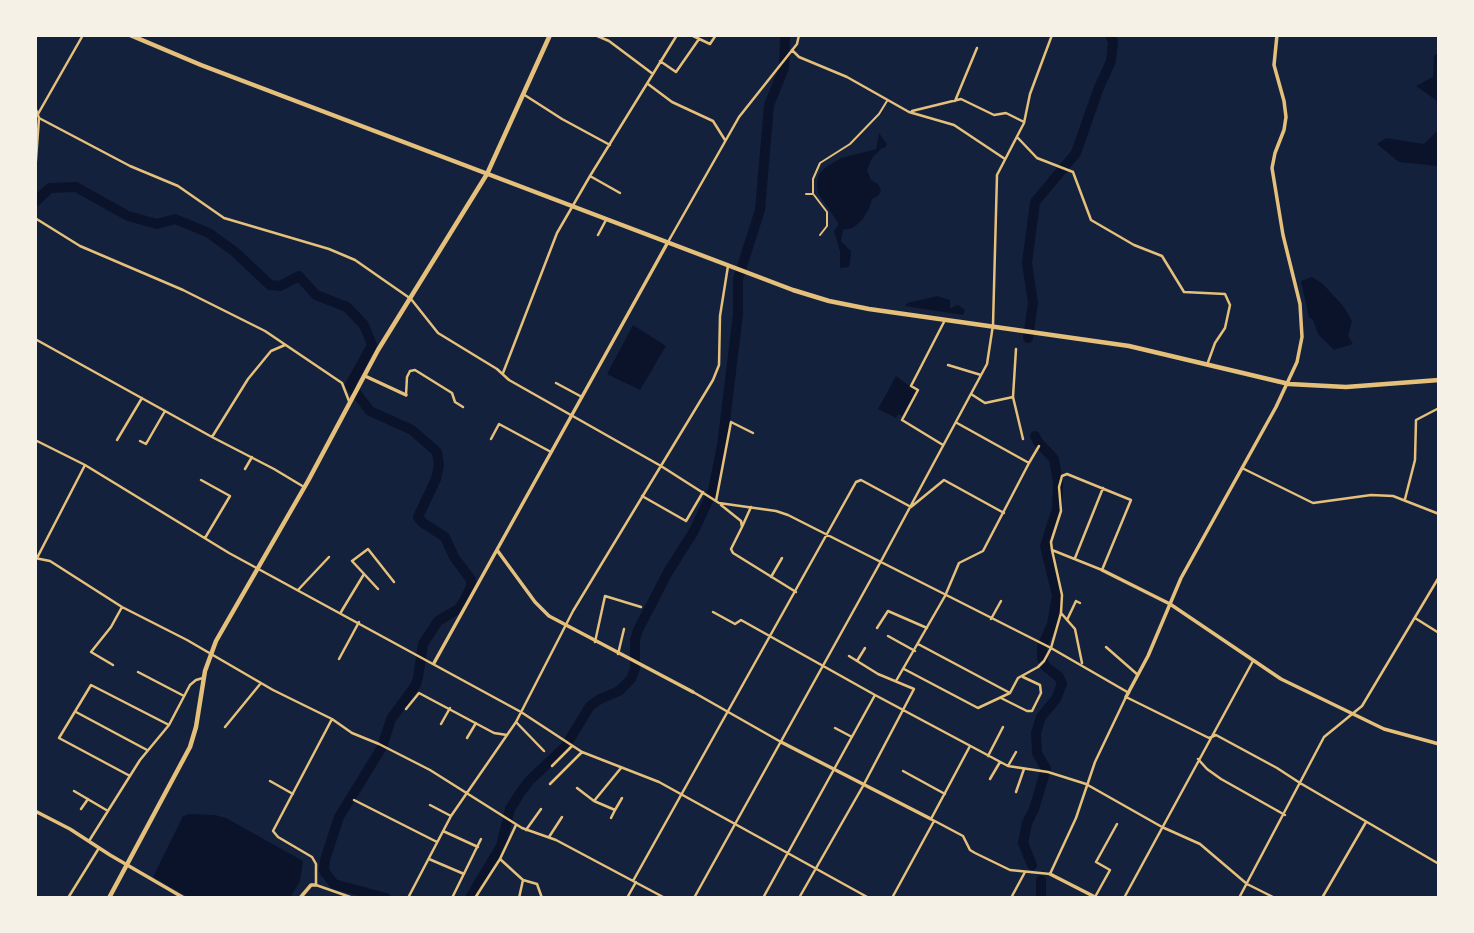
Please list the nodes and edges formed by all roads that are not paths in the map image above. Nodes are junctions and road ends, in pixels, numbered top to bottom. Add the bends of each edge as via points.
1 (83, 35) edge
2 (130, 35) edge
3 (550, 35) edge
4 (594, 35) edge
5 (613, 35) edge
6 (677, 35) edge
7 (691, 35) edge
8 (716, 35) edge
9 (799, 35) edge
10 (1052, 35) edge
11 (1277, 35) edge
12 (699, 39) junction
13 (609, 41) junction
14 (977, 48) dead end
15 (792, 50) junction
16 (660, 61) junction
17 (653, 74) junction
18 (648, 84) junction
19 (523, 94) junction
20 (887, 100) junction
21 (955, 101) junction
22 (35, 107) edge
23 (909, 112) junction
24 (39, 116) junction
25 (1024, 122) junction
26 (1017, 137) junction
27 (725, 140) junction
28 (610, 145) junction
29 (1005, 159) junction
30 (35, 173) edge
31 (487, 174) junction
32 (590, 176) junction
33 (620, 193) dead end
34 (806, 194) dead end
35 (813, 194) junction
36 (573, 206) junction
37 (35, 218) edge
38 (607, 219) junction
39 (820, 235) dead end
40 (598, 236) dead end
41 (668, 242) junction
42 (728, 266) junction
43 (411, 299) junction
44 (946, 319) junction
45 (993, 325) junction
46 (36, 340) edge
47 (35, 345) edge
48 (285, 345) junction
49 (1016, 349) dead end
50 (948, 365) dead end
51 (1208, 365) junction
52 (502, 373) junction
53 (981, 375) junction
54 (365, 376) junction
55 (1439, 380) edge
56 (556, 383) dead end
57 (1289, 384) junction
58 (971, 394) junction
59 (405, 395) joint
60 (582, 397) junction
61 (1013, 397) junction
62 (142, 398) junction
63 (350, 405) junction
64 (463, 407) dead end
65 (1439, 408) edge
66 (165, 411) junction
67 (572, 415) junction
68 (956, 422) junction
69 (753, 433) dead end
70 (212, 437) junction
71 (491, 439) dead end
72 (1023, 439) dead end
73 (35, 440) edge
74 (117, 440) dead end
75 (140, 441) dead end
76 (943, 445) junction
77 (1039, 446) dead end
78 (551, 452) junction
79 (252, 457) junction
80 (1029, 463) junction
81 (85, 465) junction
82 (661, 466) junction
83 (1242, 468) junction
84 (245, 469) dead end
85 (201, 480) dead end
86 (304, 487) junction
87 (1103, 488) junction
88 (703, 492) junction
89 (642, 496) junction
90 (1405, 499) junction
91 (716, 501) junction
92 (751, 507) junction
93 (911, 507) junction
94 (1004, 513) junction
95 (1439, 514) edge
96 (742, 527) junction
97 (827, 536) junction
98 (205, 537) junction
99 (497, 550) junction
100 (1052, 550) junction
101 (1439, 554) edge
102 (329, 557) dead end
103 (36, 558) edge
104 (782, 558) dead end
105 (1075, 558) junction
106 (880, 563) junction
107 (1439, 563) edge
108 (258, 568) junction
109 (1102, 570) junction
110 (364, 574) junction
111 (771, 577) junction
112 (1439, 577) edge
113 (394, 582) dead end
114 (378, 589) dead end
115 (298, 590) junction
116 (796, 592) junction
117 (945, 596) junction
118 (1001, 601) dead end
119 (1080, 603) dead end
120 (1170, 604) junction
121 (122, 607) junction
122 (641, 607) dead end
123 (341, 612) junction
124 (713, 612) dead end
125 (1061, 612) junction
126 (1415, 618) junction
127 (991, 619) junction
128 (1067, 620) junction
129 (359, 622) junction
130 (566, 626) junction
131 (877, 628) dead end
132 (927, 628) junction
133 (624, 629) dead end
134 (1439, 633) edge
135 (771, 636) junction
136 (888, 636) dead end
137 (595, 642) junction
138 (918, 644) junction
139 (1106, 647) dead end
140 (865, 648) dead end
141 (1049, 648) junction
142 (915, 651) junction
143 (210, 654) junction
144 (618, 654) junction
145 (849, 656) dead end
146 (339, 659) dead end
147 (1253, 660) junction
148 (857, 661) junction
149 (434, 663) junction
150 (113, 665) dead end
151 (1083, 665) junction
152 (822, 666) junction
153 (904, 669) junction
154 (138, 672) dead end
155 (1138, 675) junction
156 (1021, 676) junction
157 (203, 678) junction
158 (896, 681) junction
159 (261, 683) junction
160 (693, 692) joint
161 (1010, 693) junction
162 (875, 695) junction
163 (1128, 695) junction
164 (184, 696) junction
165 (1001, 698) junction
166 (450, 708) junction
167 (406, 709) dead end
168 (904, 710) junction
169 (75, 711) junction
170 (521, 712) junction
171 (729, 712) junction
172 (1352, 713) junction
173 (332, 719) junction
174 (516, 722) junction
175 (476, 723) junction
176 (441, 724) dead end
177 (169, 725) junction
178 (1003, 726) dead end
179 (225, 727) dead end
180 (835, 728) dead end
181 (507, 735) junction
182 (852, 737) junction
183 (467, 738) dead end
184 (1209, 738) junction
185 (781, 742) junction
186 (1439, 744) edge
187 (572, 746) junction
188 (970, 746) junction
189 (148, 750) junction
190 (544, 751) dead end
191 (583, 752) junction
192 (1016, 752) dead end
193 (988, 756) junction
194 (1198, 758) junction
195 (1000, 762) junction
196 (552, 766) dead end
197 (1008, 766) junction
198 (621, 768) junction
199 (1024, 769) junction
200 (833, 771) junction
201 (903, 771) dead end
202 (130, 776) junction
203 (990, 779) dead end
204 (271, 781) dead end
205 (1300, 783) junction
206 (550, 784) dead end
207 (1086, 784) junction
208 (863, 786) junction
209 (577, 788) dead end
210 (74, 791) dead end
211 (466, 792) junction
212 (1016, 792) dead end
213 (293, 794) junction
214 (944, 794) junction
215 (682, 795) junction
216 (622, 797) dead end
217 (88, 799) junction
218 (354, 800) dead end
219 (594, 801) junction
220 (430, 805) dead end
221 (81, 809) dead end
222 (541, 809) dead end
223 (615, 810) junction
224 (35, 811) edge
225 (108, 811) junction
226 (1285, 815) junction
227 (451, 816) junction
228 (562, 817) dead end
229 (611, 818) dead end
230 (932, 820) junction
231 (1367, 822) junction
232 (735, 824) junction
233 (1117, 824) dead end
234 (516, 825) junction
235 (1162, 827) junction
236 (526, 830) junction
237 (443, 831) junction
238 (549, 837) junction
239 (481, 839) dead end
240 (89, 841) junction
241 (437, 842) junction
242 (478, 846) junction
243 (99, 848) junction
244 (788, 853) junction
245 (428, 859) junction
246 (500, 859) junction
247 (1439, 864) edge
248 (127, 865) junction
249 (816, 869) junction
250 (1025, 872) junction
251 (464, 874) junction
252 (1049, 874) junction
253 (523, 880) junction
254 (634, 881) junction
255 (1247, 884) junction
256 (316, 885) junction
257 (660, 897) edge
258 (1096, 897) edge
259 (68, 898) edge
260 (109, 898) edge
261 (184, 898) edge
262 (300, 898) edge
263 (353, 898) edge
264 (408, 898) edge
265 (452, 898) edge
266 (475, 898) edge
267 (519, 898) edge
268 (542, 898) edge
269 (628, 898) edge
270 (665, 898) edge
271 (694, 898) edge
272 (763, 898) edge
273 (799, 898) edge
274 (869, 898) edge
275 (892, 898) edge
276 (1011, 898) edge
277 (1124, 898) edge
278 (1239, 898) edge
279 (1275, 898) edge
280 (1322, 898) edge

1 - 24 street
2 - 31 main road
3 - 19 main road
4 - 13 street
5 - 13 street
6 - 16 street
7 - 12 street
8 - 12 street via 712,44
9 - 15 street
10 - 25 street
11 - 57 street via 1273,65 1286,117 1273,176 1302,315 1300,349
12 - 16 street via 676,72
13 - 17 street
14 - 21 street
15 - 20 street
15 - 27 street
16 - 17 street
17 - 18 street
18 - 27 street via 713,121
18 - 28 street
19 - 28 street
19 - 31 main road
20 - 23 street
20 - 35 street via 850,144 820,163
21 - 23 street
21 - 25 street via 961,99 994,115 1006,113
22 - 24 street
23 - 29 street via 954,125
24 - 30 street
24 - 43 street via 130,166 178,186 224,218 355,260
25 - 26 street
26 - 29 street
26 - 51 street via 1037,158 1073,172 1091,220 1162,256 1184,292 1224,294 1230,305 1225,328 1214,343
27 - 41 street
28 - 32 street
29 - 45 street via 995,188
31 - 36 main road
31 - 43 main road
32 - 33 street
32 - 36 street
34 - 35 street
35 - 39 street via 827,212 827,226
36 - 38 main road
36 - 52 street via 557,233
37 - 48 street via 80,246 194,295
38 - 40 street
38 - 41 main road
41 - 42 main road
41 - 60 street
42 - 44 main road via 850,306
42 - 82 street via 719,365
43 - 52 street via 434,330
43 - 54 main road
44 - 45 main road
44 - 76 street via 911,386 918,390 902,420
45 - 51 main road via 1129,346
45 - 53 street
46 - 47 street
46 - 62 street
48 - 63 street via 342,383
48 - 70 street via 271,351 248,379
49 - 61 street
50 - 53 street
51 - 57 main road
52 - 67 street
53 - 58 street
54 - 59 street
54 - 63 main road
55 - 57 main road via 1346,387
56 - 60 street
57 - 83 street
58 - 61 street via 985,403
58 - 68 street
59 - 64 street via 407,377 415,370 452,393
60 - 67 street
61 - 72 street
62 - 66 street
62 - 74 street
63 - 86 main road
65 - 90 street via 1416,420 1415,460
66 - 70 street
66 - 75 street via 146,444
67 - 78 street
67 - 82 street
68 - 76 street
68 - 80 street
69 - 91 street via 731,422
70 - 79 street
71 - 78 street via 499,424
73 - 81 street
76 - 93 street
77 - 80 street
78 - 99 street
79 - 84 street
79 - 86 street
80 - 94 street
81 - 98 street
81 - 103 street
82 - 88 street
82 - 89 street
83 - 90 street via 1313,503 1371,495
83 - 120 street
85 - 98 street via 230,496
86 - 108 main road
87 - 100 street via 1062,476 1061,511
87 - 105 street
87 - 109 street via 1130,500
88 - 89 street via 686,521
88 - 91 street
89 - 130 street
90 - 95 street
91 - 92 street
91 - 96 street via 741,521
92 - 96 street
92 - 97 street via 788,515
93 - 94 street via 944,480
93 - 97 street via 861,480
93 - 106 street
94 - 117 street via 984,551 960,563
96 - 111 street via 733,553
97 - 106 street
97 - 116 street
98 - 108 street
99 - 130 street via 542,610
99 - 149 street
100 - 105 street
100 - 125 street via 1061,584
101 - 107 street
102 - 115 street
103 - 121 street via 50,561
104 - 111 street
105 - 109 street
106 - 117 street
106 - 152 street
108 - 115 street
108 - 143 main road
109 - 120 street
110 - 113 street via 352,561 368,549
110 - 114 street
110 - 123 street
111 - 116 street
112 - 126 street
115 - 123 street
116 - 135 street
117 - 127 street
117 - 132 street
118 - 127 street
119 - 128 street via 1076,601
120 - 147 street
120 - 155 street
121 - 143 street
121 - 150 street via 91,652
122 - 137 street via 605,596
123 - 129 street
124 - 135 street
125 - 128 street
125 - 141 street
126 - 134 street
126 - 172 street via 1372,691
127 - 141 street
128 - 151 street via 1075,629
129 - 146 street
129 - 149 street
130 - 137 street
130 - 170 street
131 - 132 street via 888,611
132 - 138 street
133 - 144 street
135 - 152 street
135 - 171 street
136 - 142 street
137 - 144 street
138 - 142 street
138 - 161 street
139 - 155 street
140 - 148 street
141 - 151 street
141 - 156 street via 1045,661
142 - 153 street
143 - 157 main road
143 - 159 street
144 - 160 street
145 - 148 street
147 - 172 street via 1280,679
147 - 184 street
148 - 158 street
149 - 170 street
151 - 163 street
152 - 162 street
152 - 185 street
153 - 158 street
153 - 165 street via 978,708
154 - 164 street
155 - 163 street
156 - 161 street
156 - 165 street via 1040,685 1032,711
157 - 164 street via 193,682
157 - 248 main road via 190,747
158 - 168 street via 915,689
159 - 173 street
159 - 179 street
160 - 171 street
161 - 165 street
162 - 168 street
162 - 182 street
163 - 184 street
163 - 207 street
164 - 177 street
166 - 167 street via 419,692
166 - 175 street
166 - 176 street
168 - 188 street
168 - 208 street
169 - 177 street via 91,685
169 - 189 street
169 - 202 street via 59,738
170 - 174 street
170 - 187 street
171 - 185 street
171 - 215 street
172 - 186 street via 1384,729
172 - 205 street via 1324,737
173 - 211 street
173 - 213 street
174 - 181 street
174 - 190 street
175 - 181 street
175 - 183 street
177 - 189 street
178 - 193 street
180 - 182 street
181 - 211 street
182 - 200 street
184 - 194 street
184 - 205 street via 1216,735
185 - 200 street
185 - 232 street
187 - 191 street
187 - 196 street
188 - 193 street
188 - 214 street
189 - 202 street
191 - 198 street
191 - 206 street
192 - 197 street
193 - 195 street
194 - 226 street via 1221,779
194 - 235 street
195 - 197 street
195 - 203 street
197 - 199 street
198 - 215 street
198 - 219 street
199 - 207 street
199 - 212 street
200 - 208 street
200 - 244 street
201 - 214 street
202 - 225 street
204 - 213 street
205 - 226 street
205 - 231 street
207 - 235 street
207 - 252 street via 1076,818
208 - 230 street
208 - 249 street
209 - 219 street
210 - 217 street
211 - 227 street
211 - 234 street
213 - 256 street via 273,831 312,856
214 - 230 street
215 - 232 street
215 - 254 street
216 - 223 street
217 - 221 street
217 - 225 street
218 - 241 street
219 - 223 street
220 - 227 street
222 - 236 street
223 - 229 street
224 - 240 street
225 - 240 street
226 - 255 street
227 - 237 street
228 - 238 street
230 - 250 street via 963,836 975,853
230 - 275 street
231 - 247 street
231 - 280 street
232 - 244 street
232 - 271 street
233 - 258 street via 1096,862 1110,870
234 - 236 street
234 - 246 street
235 - 255 street via 1200,844
235 - 277 street
236 - 238 street
237 - 241 street
237 - 242 street
238 - 254 street
239 - 242 street
240 - 243 street
241 - 245 street
242 - 251 street
243 - 248 street
243 - 259 street
244 - 249 street
244 - 272 street
245 - 251 street
245 - 264 street
246 - 253 street
246 - 266 street
248 - 260 main road
248 - 261 street
249 - 273 street
249 - 274 street
250 - 252 street
250 - 276 street
251 - 265 street
252 - 258 street
253 - 267 street
253 - 268 street via 537,884
254 - 257 street
254 - 269 street
255 - 278 street
255 - 279 street
256 - 262 street via 311,884
256 - 263 street
257 - 270 street

